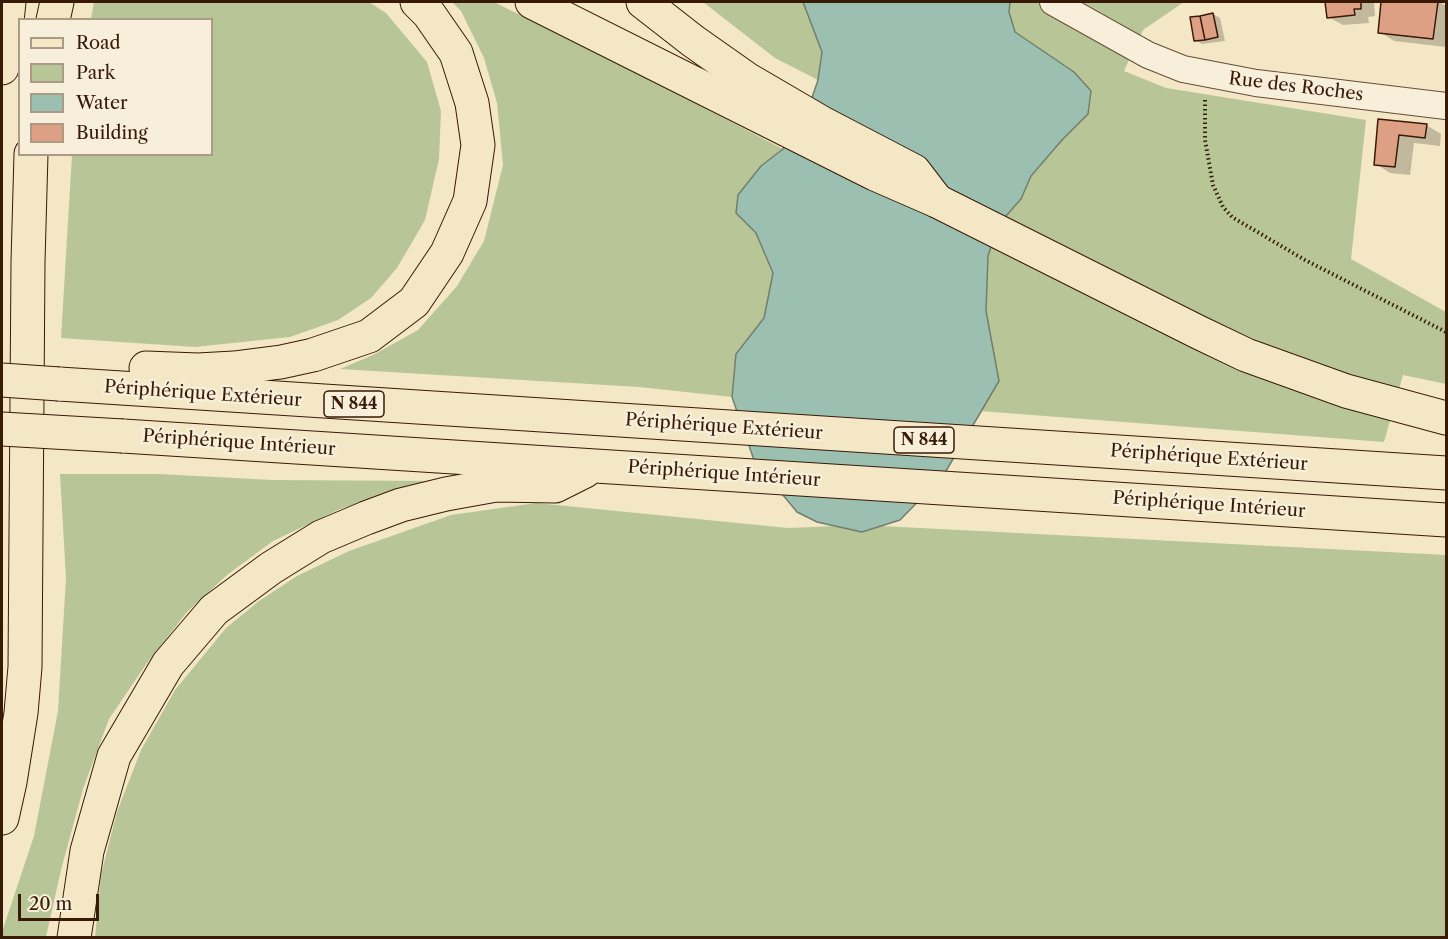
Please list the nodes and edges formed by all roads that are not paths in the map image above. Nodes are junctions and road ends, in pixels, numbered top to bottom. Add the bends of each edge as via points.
1 (9, 2) edge
2 (57, 2) edge
3 (417, 2) edge
4 (532, 2) edge
5 (643, 2) edge
6 (1053, 2) edge
7 (53, 18) edge
8 (2, 68) edge
9 (759, 101) junction
10 (1446, 106) edge
11 (31, 156) edge
12 (2, 380) edge
13 (59, 384) junction
14 (1446, 418) edge
15 (2, 429) edge
16 (596, 466) junction
17 (1446, 472) edge
18 (1446, 520) edge
19 (2, 818) edge
20 (74, 938) edge

1 - 8 main road
2 - 7 main road
3 - 13 main road via 456,53 472,103 478,145 470,201 447,253 414,302 369,336 313,355 198,370 94,366
4 - 9 main road
5 - 9 main road
6 - 10 street, Rue des Roches via 1148,56 1183,69 1210,76
9 - 14 main road via 824,124 914,171 937,201 1246,355 1346,391
11 - 19 main road via 25,668
12 - 13 main road, Périphérique Extérieur / N 844, bridge
13 - 17 main road, Périphérique Extérieur / N 844
15 - 16 main road, Périphérique Intérieur, bridge
16 - 18 main road, Périphérique Intérieur
16 - 20 main road via 555,486 496,485 401,505 366,518 321,537 213,610 168,664 114,756 87,851

